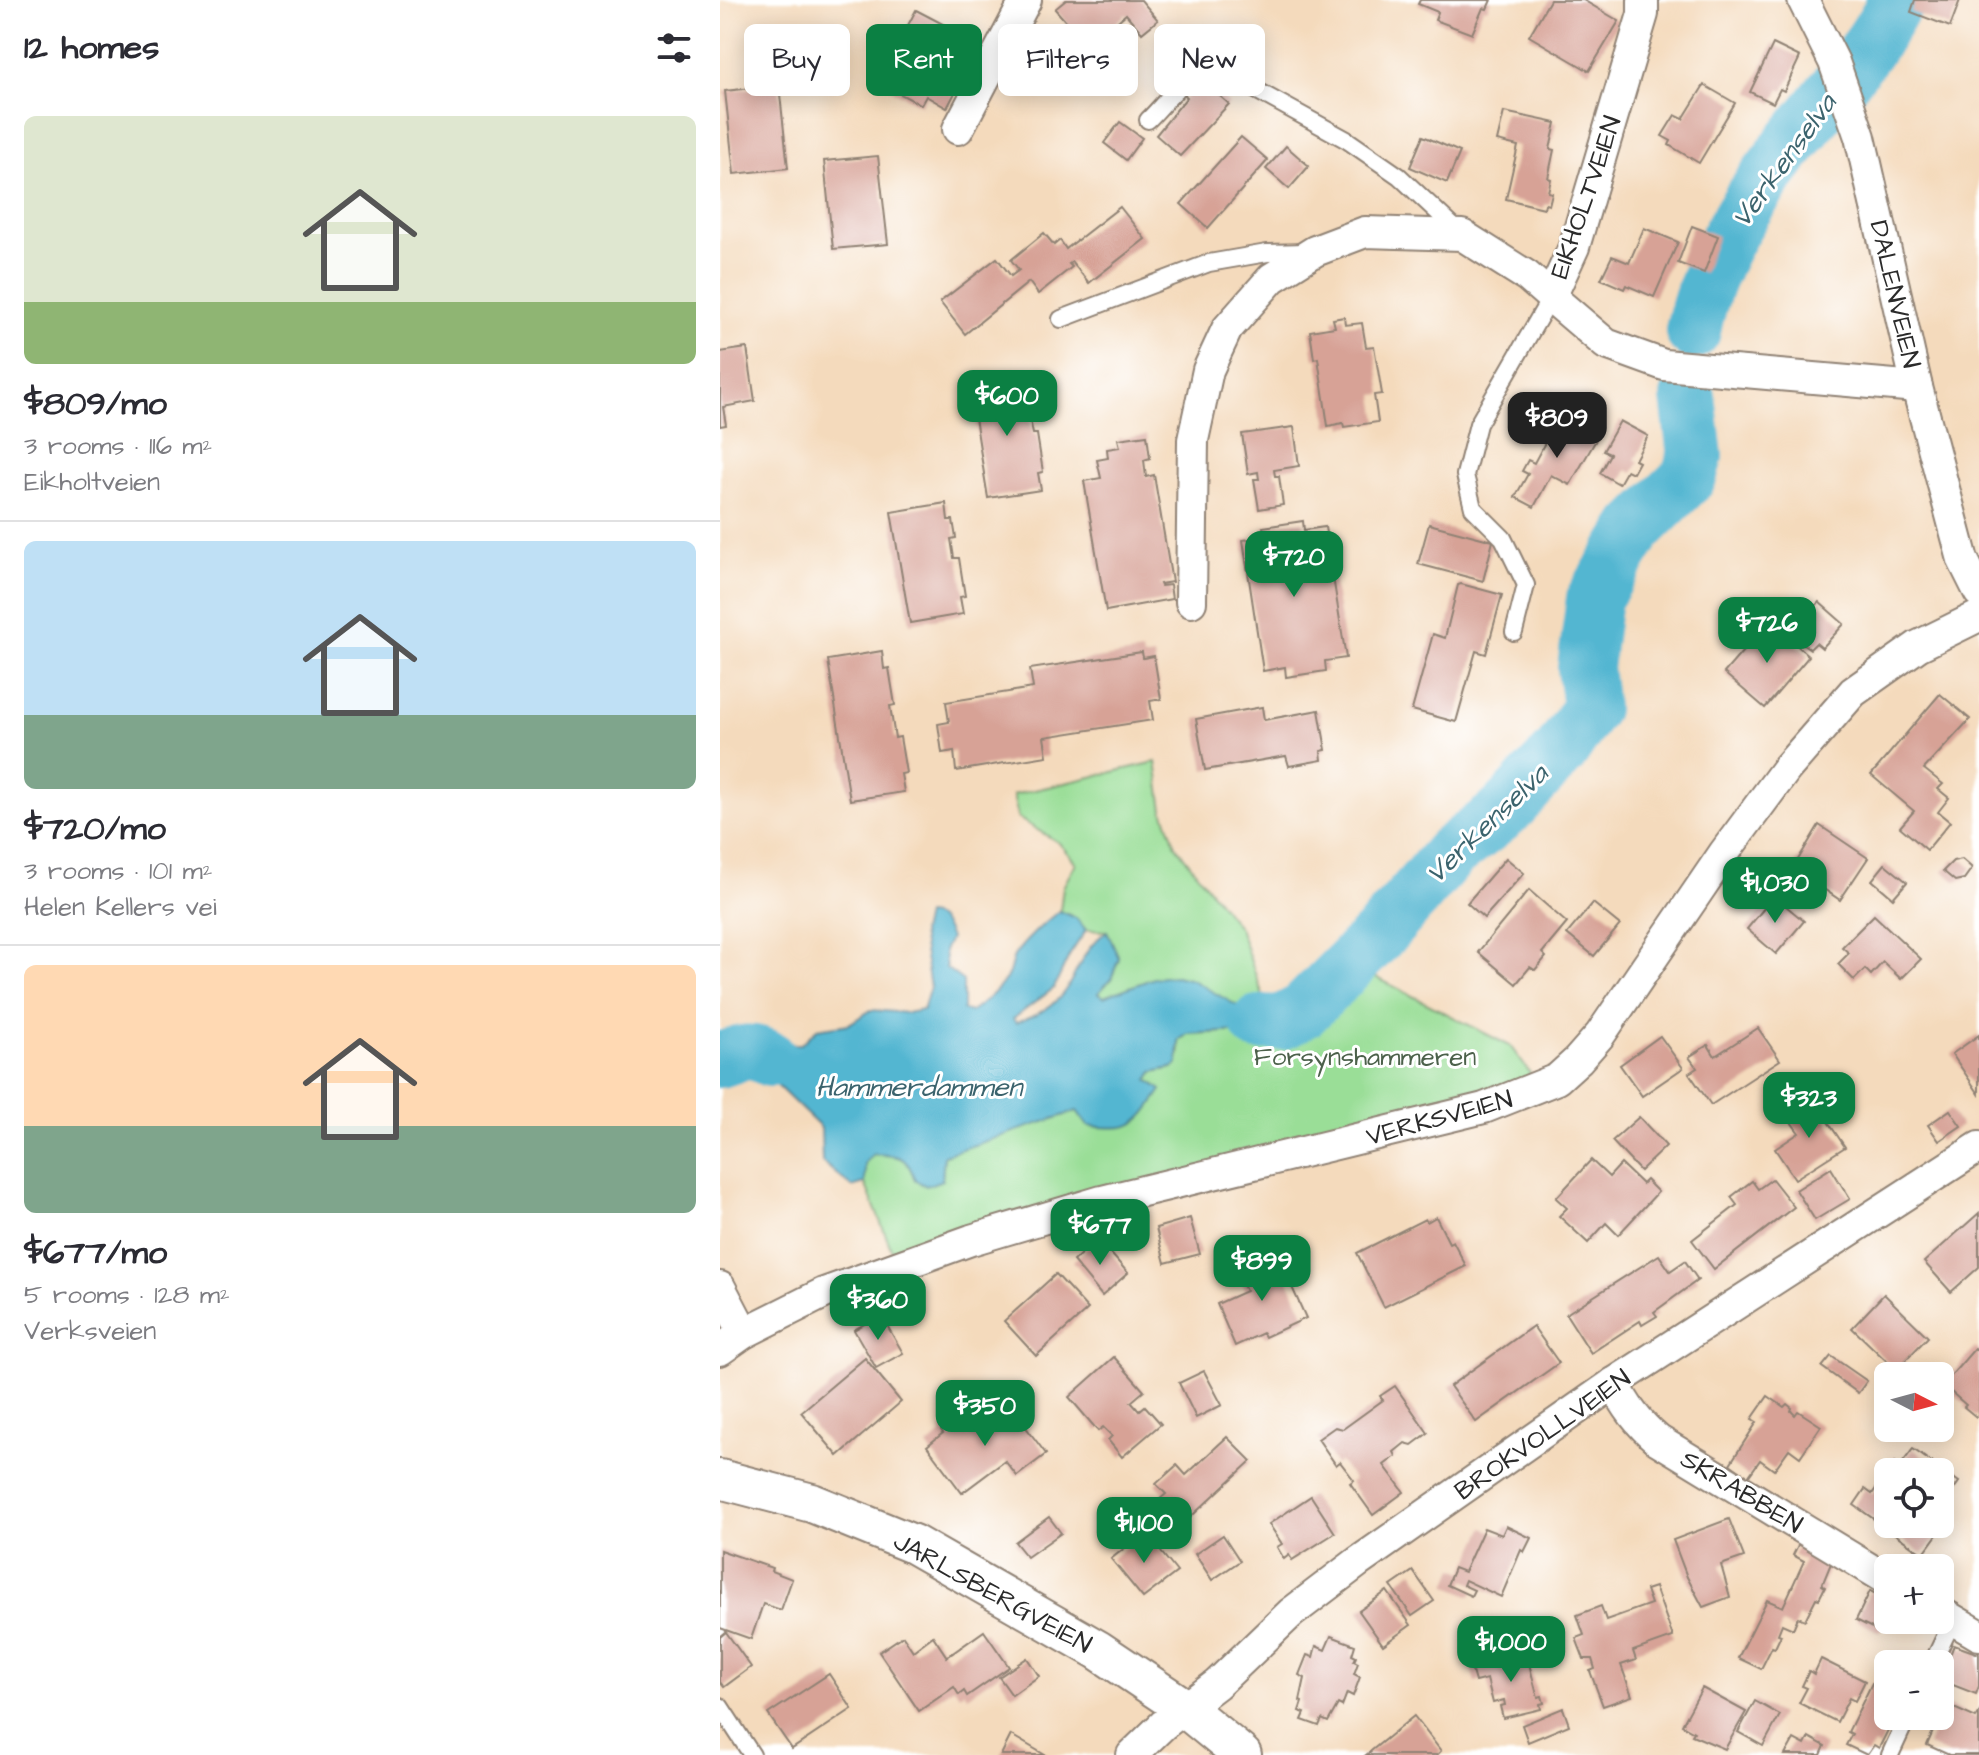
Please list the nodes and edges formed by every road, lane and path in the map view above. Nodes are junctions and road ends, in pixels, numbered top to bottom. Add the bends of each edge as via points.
1 (1026, 0) edge
2 (1643, 0) edge
3 (1803, 0) edge
4 (1148, 120) dead end
5 (958, 129) dead end
6 (1462, 235) junction
7 (1315, 251) junction
8 (1551, 297) junction
9 (1061, 319) dead end
10 (1917, 387) junction
11 (1979, 592) edge
12 (1191, 602) dead end
13 (1979, 616) edge
14 (1514, 632) dead end
15 (1979, 1147) edge
16 (720, 1287) edge
17 (732, 1341) edge
18 (1614, 1383) junction
19 (720, 1479) edge
20 (1874, 1571) edge
21 (1954, 1620) edge
22 (1979, 1635) edge
23 (720, 1706) edge
24 (1186, 1709) junction
25 (1902, 1730) edge
26 (752, 1755) edge
27 (1132, 1755) edge
28 (1242, 1755) edge
29 (1890, 1755) edge

1 - 5 street
2 - 8 street, EIKHOLTVEIEN via 1574,247
3 - 10 street, DALENVEIEN via 1834,62 1860,137
4 - 6 lane via 1193,75 1214,67 1347,140 1399,176
6 - 7 street via 1365,232
6 - 8 street
7 - 9 lane via 1209,263
7 - 12 street via 1272,278 1227,329 1208,370 1193,440
8 - 10 street, EIKHOLTVEIEN via 1606,344 1664,365
8 - 14 lane via 1478,424 1465,475 1473,508 1503,538 1526,585
10 - 11 street, DALENVEIEN via 1963,560
13 - 17 street, VERKSVEIEN via 1918,646 1853,692 1724,853 1600,1035 1557,1079 1484,1108 1102,1201 971,1240 824,1293
15 - 18 street, BROKVOLLVEIEN
16 - 17 street
18 - 20 street, SKRABBEN via 1638,1423 1658,1440
18 - 24 street, BROKVOLLVEIEN via 1291,1613
19 - 24 street, JARLSBERGVEIEN via 812,1503 913,1544 1098,1650
21 - 22 street
23 - 26 lane
24 - 27 street, BROKVOLLVEIEN
24 - 28 street, JARLSBERGVEIEN
25 - 29 lane

